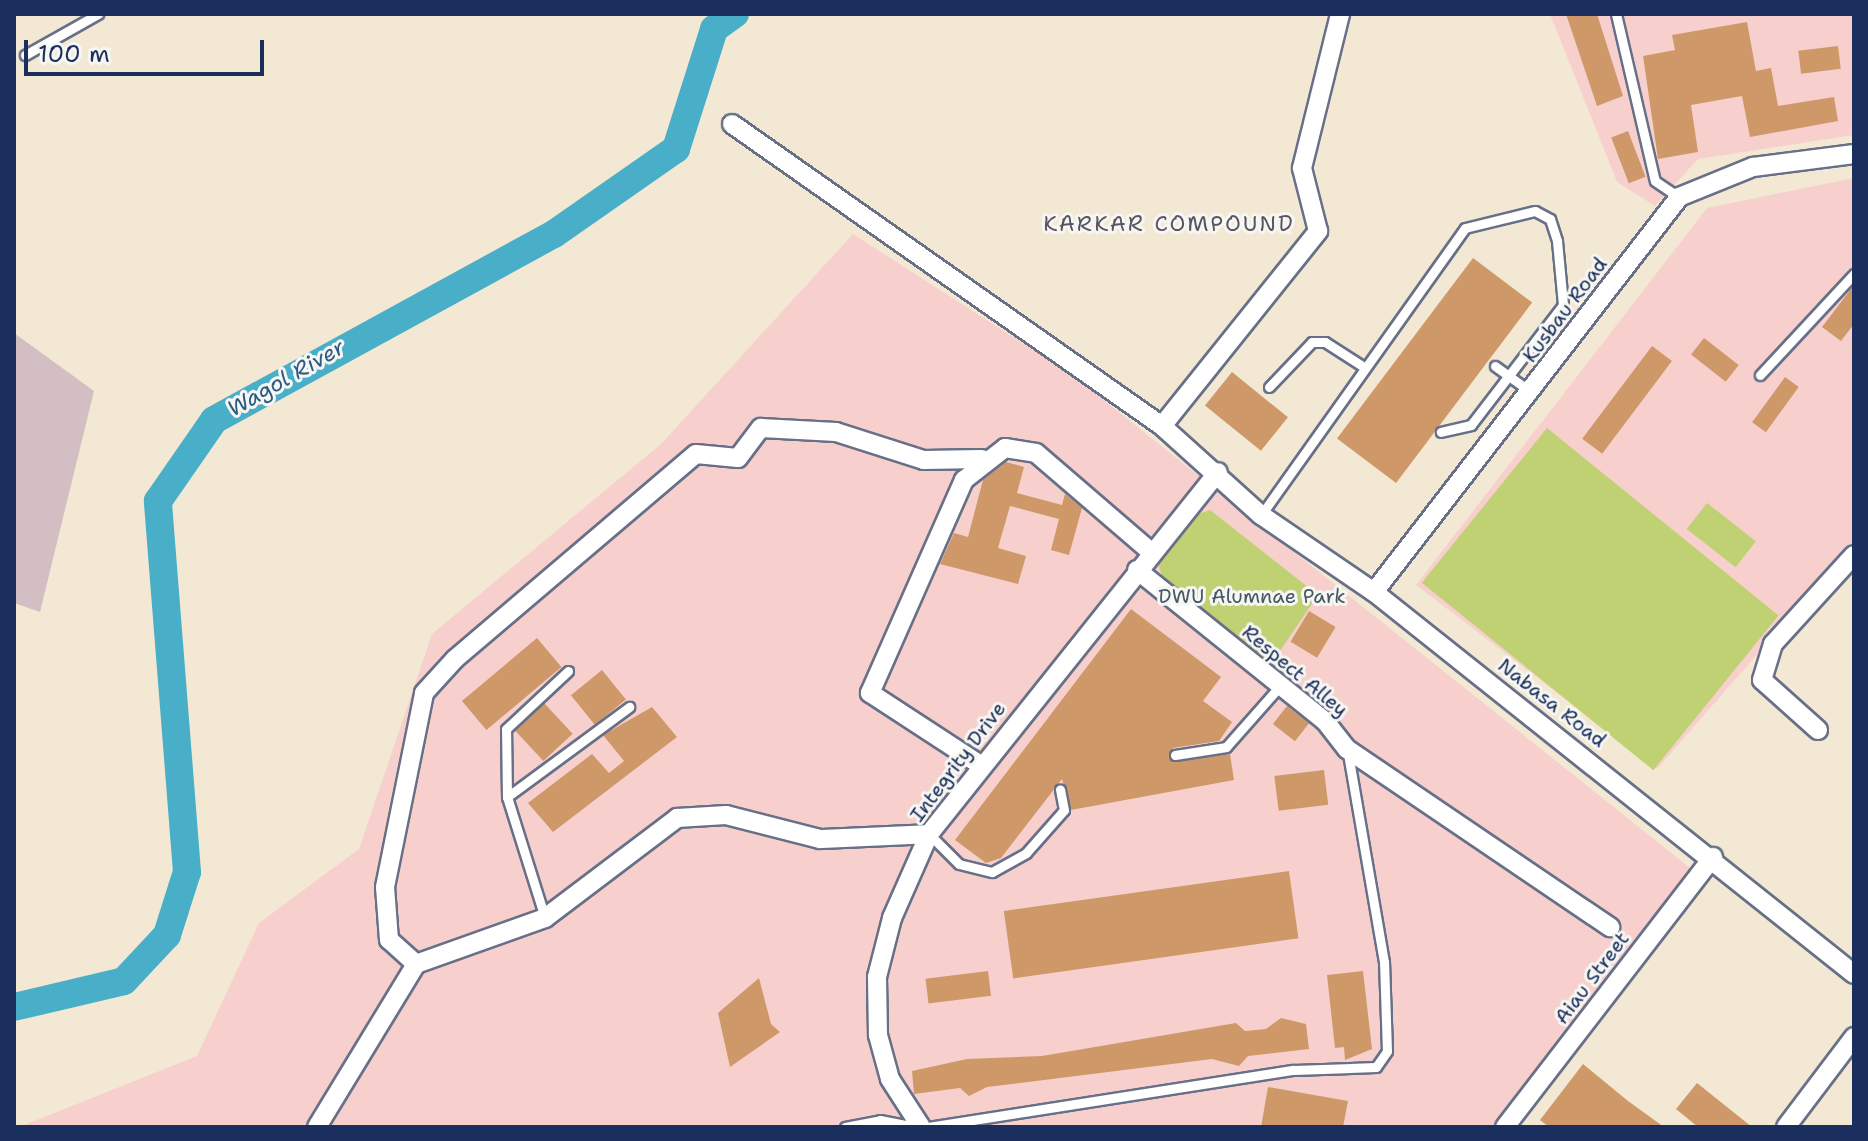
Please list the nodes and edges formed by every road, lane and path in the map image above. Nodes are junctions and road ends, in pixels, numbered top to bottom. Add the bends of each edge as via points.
1 (98, 14) edge
2 (1340, 14) edge
3 (1616, 14) edge
4 (25, 55) dead end
5 (732, 124) dead end
6 (1854, 154) edge
7 (1679, 197) junction
8 (1854, 274) edge
9 (1361, 365) junction
10 (1495, 366) dead end
11 (1760, 375) dead end
12 (1508, 376) junction
13 (1269, 387) dead end
14 (1531, 393) junction
15 (1162, 426) junction
16 (1441, 432) dead end
17 (982, 459) junction
18 (1218, 472) junction
19 (1261, 515) junction
20 (1151, 552) junction
21 (1854, 555) edge
22 (1137, 570) junction
23 (1374, 592) junction
24 (568, 671) dead end
25 (1280, 686) junction
26 (629, 707) dead end
27 (1818, 730) dead end
28 (1347, 749) junction
29 (1175, 755) dead end
30 (982, 766) junction
31 (1060, 789) dead end
32 (507, 797) junction
33 (929, 834) junction
34 (1713, 857) junction
35 (545, 918) junction
36 (1610, 927) dead end
37 (416, 964) junction
38 (1854, 974) edge
39 (1854, 1037) edge
40 (317, 1127) edge
41 (845, 1127) edge
42 (918, 1127) edge
43 (928, 1127) edge
44 (1505, 1127) edge
45 (1786, 1127) edge

1 - 4 lane
2 - 15 street via 1302,168 1318,231
3 - 7 lane via 1655,181
5 - 15 street, Nabasa Road
6 - 7 street via 1753,167
7 - 14 street, Kusbau Road
8 - 11 lane via 1816,323
9 - 12 lane via 1465,228 1535,211 1550,219 1557,241 1563,305
9 - 13 lane via 1325,342 1312,342
9 - 19 lane
10 - 12 lane
12 - 14 lane
12 - 16 lane via 1471,425
14 - 23 street, Kusbau Road
15 - 18 street, Nabasa Road
17 - 20 street via 1005,448 1036,453
17 - 30 street via 940,530 870,693
17 - 37 street via 924,460 836,432 761,428 738,458 696,454 455,659 424,693 385,887 389,940
18 - 19 street, Nabasa Road
18 - 20 street, Integrity Drive
19 - 23 street, Nabasa Road
20 - 22 street, Integrity Drive
21 - 27 street via 1773,644 1762,680
22 - 25 street, Respect Alley
22 - 30 street, Integrity Drive
23 - 34 street, Nabasa Road
24 - 32 lane via 506,729
25 - 28 street, Respect Alley via 1325,721
25 - 29 lane via 1226,747
26 - 32 lane
28 - 36 street, Respect Alley
28 - 43 lane via 1384,962 1387,1051 1376,1067 1294,1070
30 - 33 street, Integrity Drive
31 - 33 lane via 1064,810 1026,853 992,872 959,864
32 - 35 lane
33 - 35 street via 820,839 726,815 677,818
33 - 42 street, Integrity Drive via 892,918 877,977 878,1035 890,1079
34 - 38 street, Nabasa Road
34 - 44 street, Aiau Street
35 - 37 street
37 - 40 street
39 - 45 street
41 - 42 lane via 880,1120

